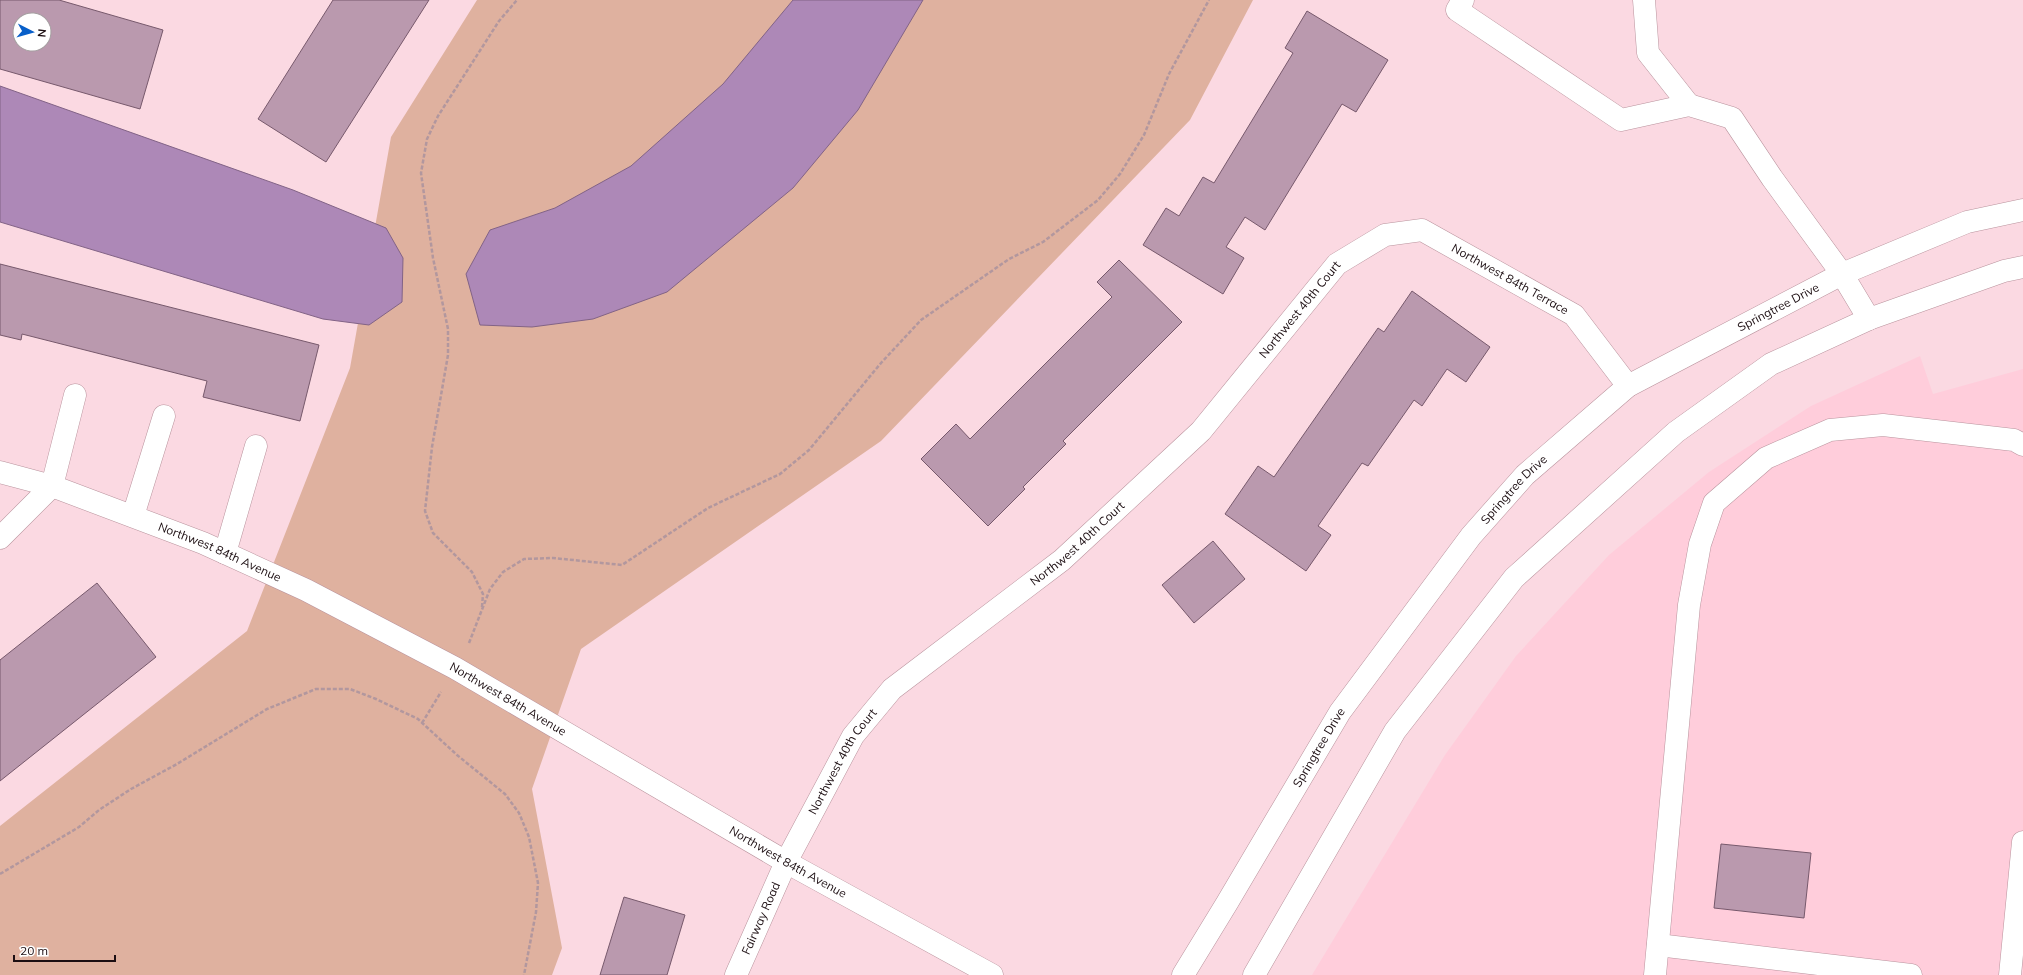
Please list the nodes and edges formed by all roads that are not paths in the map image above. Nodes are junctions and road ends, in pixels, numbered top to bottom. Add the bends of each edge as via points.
1 (1463, 0) edge
2 (1644, 0) edge
3 (1689, 105) junction
4 (2023, 210) edge
5 (1385, 235) joint
6 (2023, 267) edge
7 (1842, 274) junction
8 (1869, 319) junction
9 (1628, 386) junction
10 (75, 395) dead end
11 (164, 416) dead end
12 (2023, 445) edge
13 (256, 446) dead end
14 (0, 472) edge
15 (52, 486) junction
16 (133, 516) junction
17 (0, 538) edge
18 (225, 553) junction
19 (2023, 842) edge
20 (786, 862) junction
21 (1658, 945) junction
22 (736, 975) edge
23 (992, 975) edge
24 (1183, 975) edge
25 (1254, 975) edge
26 (1655, 975) edge
27 (1911, 975) edge
28 (2010, 975) edge

1 - 3 street via 1457,10 1621,120
2 - 3 street via 1648,53
3 - 7 street via 1732,118
4 - 7 street, Springtree Drive via 1967,222
5 - 9 street, Northwest 84th Terrace via 1422,230 1574,315
5 - 20 street, Northwest 40th Court via 1337,264 1201,431 1062,560 892,689 853,736
6 - 8 street via 2004,271
7 - 8 street
7 - 9 street, Springtree Drive
8 - 25 street via 1771,364 1676,432 1514,578 1395,731
9 - 24 street, Springtree Drive via 1525,475 1471,536 1421,601 1340,712
10 - 15 street
11 - 16 street
12 - 21 street via 2014,440 1883,425 1830,430 1766,458 1714,503 1700,544 1689,605
13 - 18 street
14 - 15 street, Northwest 84th Avenue
15 - 16 street, Northwest 84th Avenue
15 - 17 street
16 - 18 street, Northwest 84th Avenue
18 - 20 street, Northwest 84th Avenue via 306,590 455,668
19 - 28 street
20 - 22 street, Fairway Road
20 - 23 street, Northwest 84th Avenue
21 - 26 street
21 - 27 street

